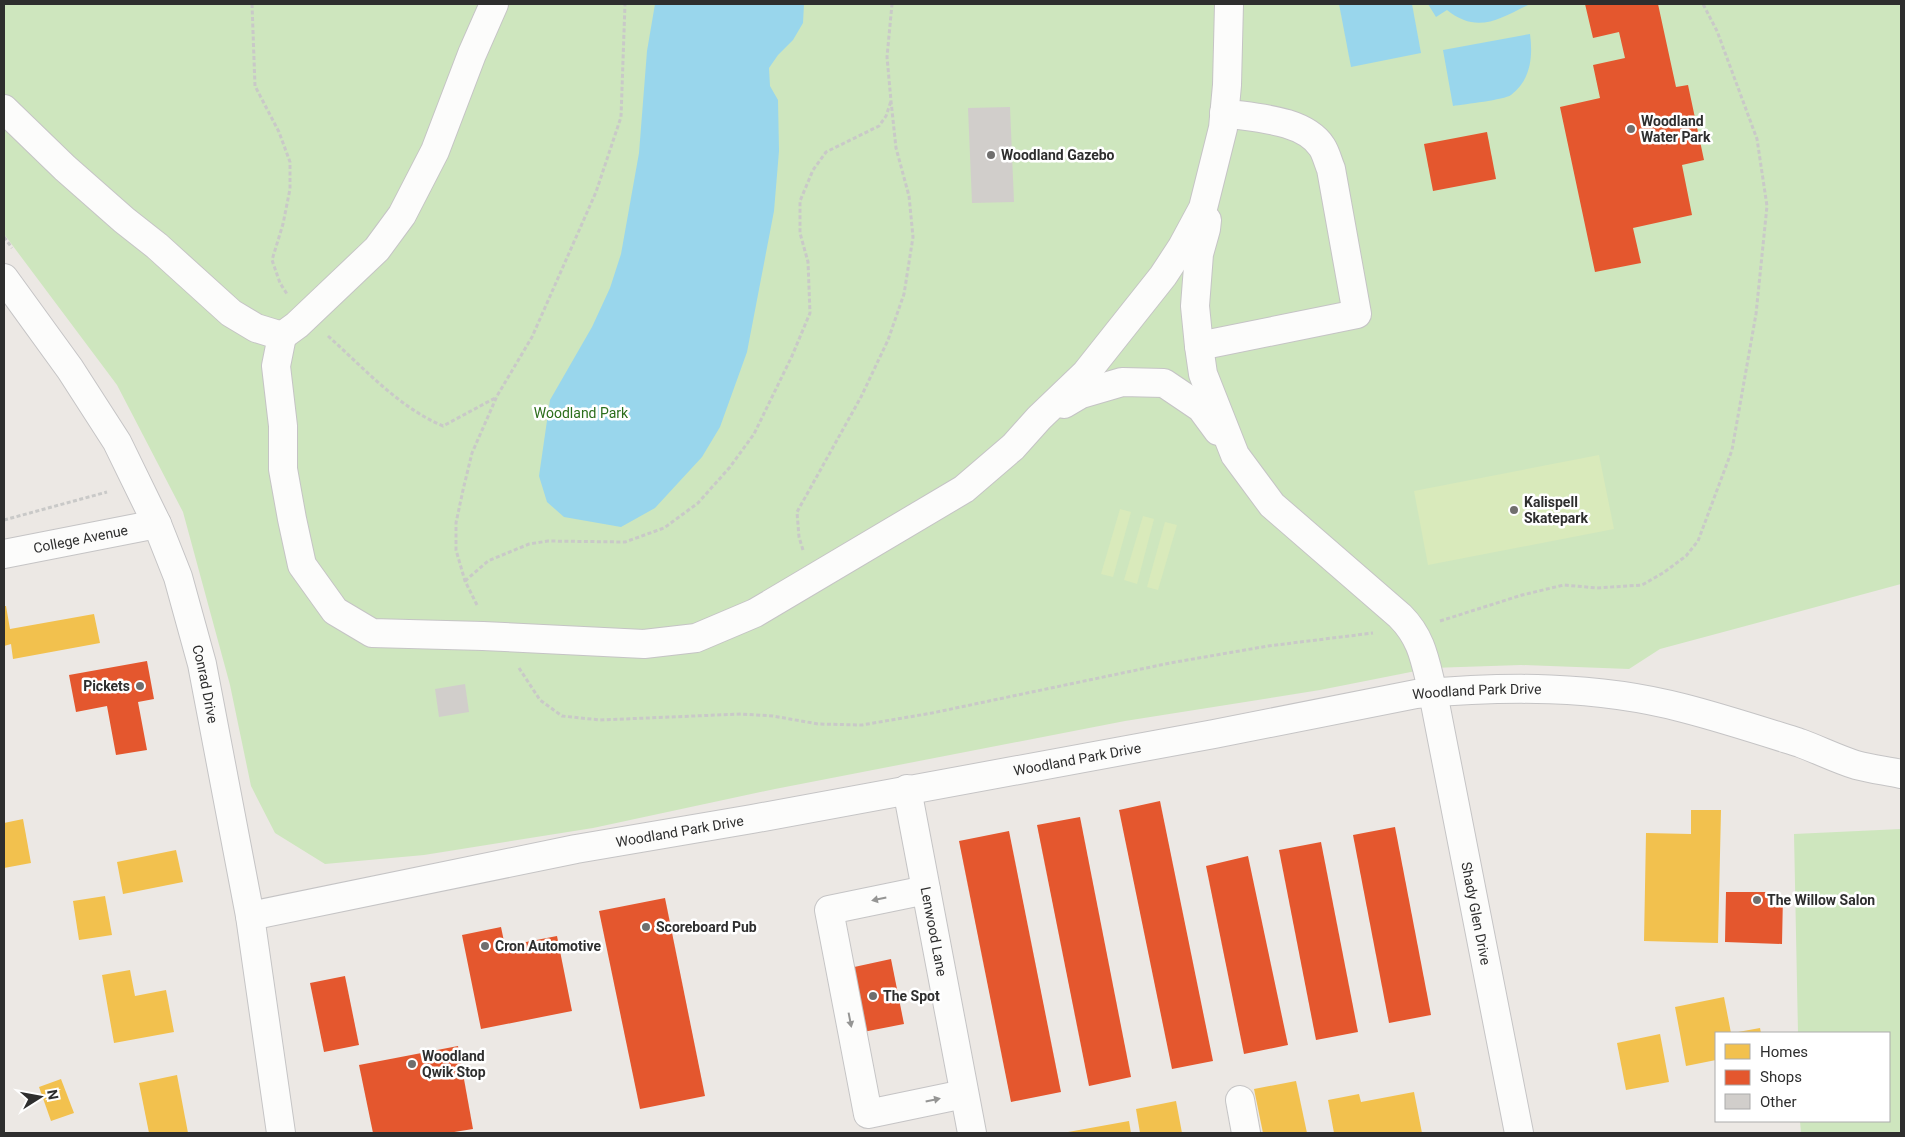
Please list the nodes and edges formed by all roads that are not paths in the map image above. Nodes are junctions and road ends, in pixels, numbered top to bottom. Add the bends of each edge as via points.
1 (494, 4) edge
2 (1229, 4) edge
3 (4, 109) edge
4 (1224, 113) junction
5 (1208, 188) junction
6 (4, 278) edge
7 (282, 336) junction
8 (1199, 346) junction
9 (1039, 418) junction
10 (1235, 455) junction
11 (157, 524) junction
12 (4, 554) edge
13 (1434, 693) junction
14 (1901, 774) edge
15 (907, 790) junction
16 (926, 890) junction
17 (250, 916) junction
18 (964, 1094) junction
19 (1240, 1100) dead end
20 (281, 1133) edge
21 (972, 1133) edge
22 (1246, 1133) edge
23 (1519, 1133) edge

1 - 7 street via 435,151 402,215 377,249
2 - 4 street
3 - 7 street via 65,168 231,313 256,328
4 - 5 street
4 - 8 street via 1284,122 1304,131 1322,146 1330,169 1356,314
5 - 8 street via 1206,229 1199,254 1195,306
5 - 9 street via 1202,208 1163,276 1086,373
6 - 11 street, Conrad Drive via 70,369 117,442
7 - 9 street via 276,366 283,426 283,469 302,565 335,611 372,633 644,644 696,638 755,613 964,489 1013,447
8 - 10 street via 1202,374
9 - 10 street via 1081,394 1122,382 1164,383 1201,408
10 - 13 street, Shady Glen Drive via 1272,505 1412,629 1421,647
11 - 12 street, College Avenue
11 - 17 street, Conrad Drive via 178,577 202,664
13 - 14 street, Woodland Park Drive via 1487,688 1555,688 1621,694 1692,711 1801,744 1857,765
13 - 15 street, Woodland Park Drive
13 - 23 street, Shady Glen Drive
15 - 16 street, Lenwood Lane
15 - 17 street, Woodland Park Drive via 576,849
16 - 18 street, Lenwood Lane
16 -> 18 street via 829,910 868,1114
17 - 20 street, Conrad Drive
18 - 21 street, Lenwood Lane
19 - 22 street

